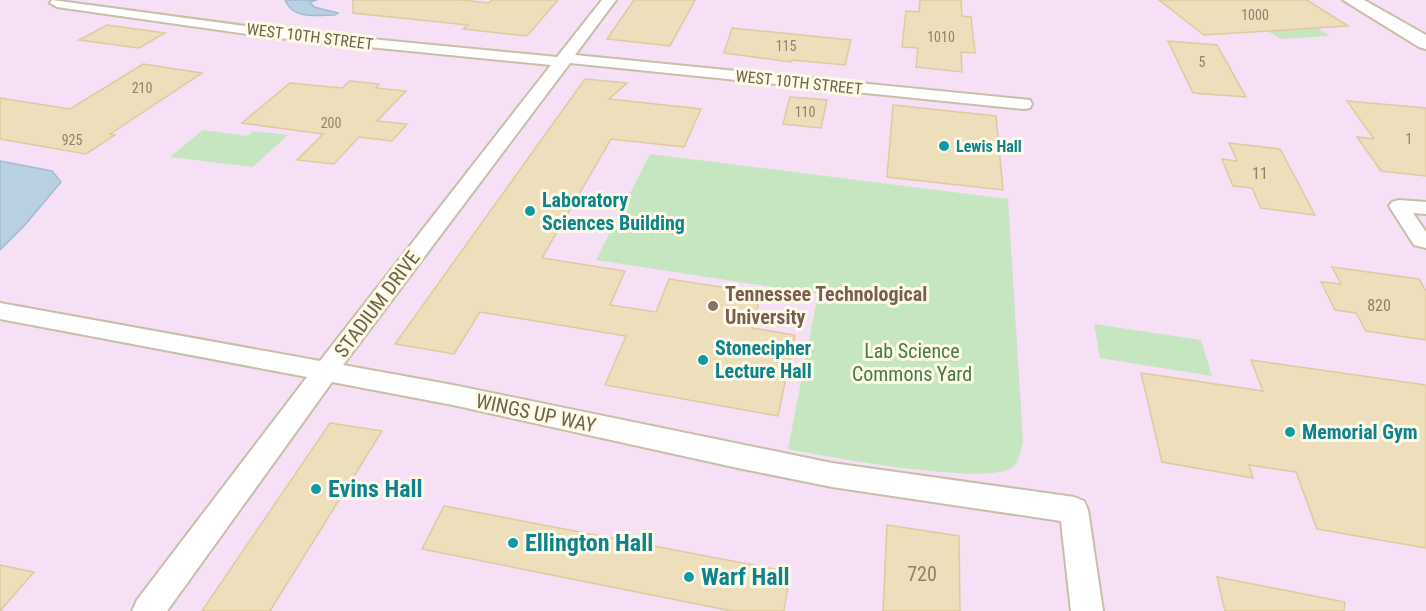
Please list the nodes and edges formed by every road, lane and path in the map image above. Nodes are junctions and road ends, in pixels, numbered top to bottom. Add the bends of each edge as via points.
1 (609, 0) edge
2 (1352, 0) edge
3 (57, 3) dead end
4 (1426, 43) edge
5 (568, 60) junction
6 (1024, 104) dead end
7 (1426, 208) edge
8 (1426, 241) edge
9 (0, 311) edge
10 (327, 371) junction
11 (148, 611) edge
12 (1087, 611) edge

1 - 5 street, STADIUM DRIVE
2 - 4 street
3 - 5 street, WEST 10TH STREET via 268,33
5 - 6 street, WEST 10TH STREET
5 - 10 street, STADIUM DRIVE
7 - 8 street via 1399,206 1421,240
9 - 10 street, WINGS UP WAY
10 - 11 street, STADIUM DRIVE
10 - 12 street, WINGS UP WAY via 831,475 1074,510

